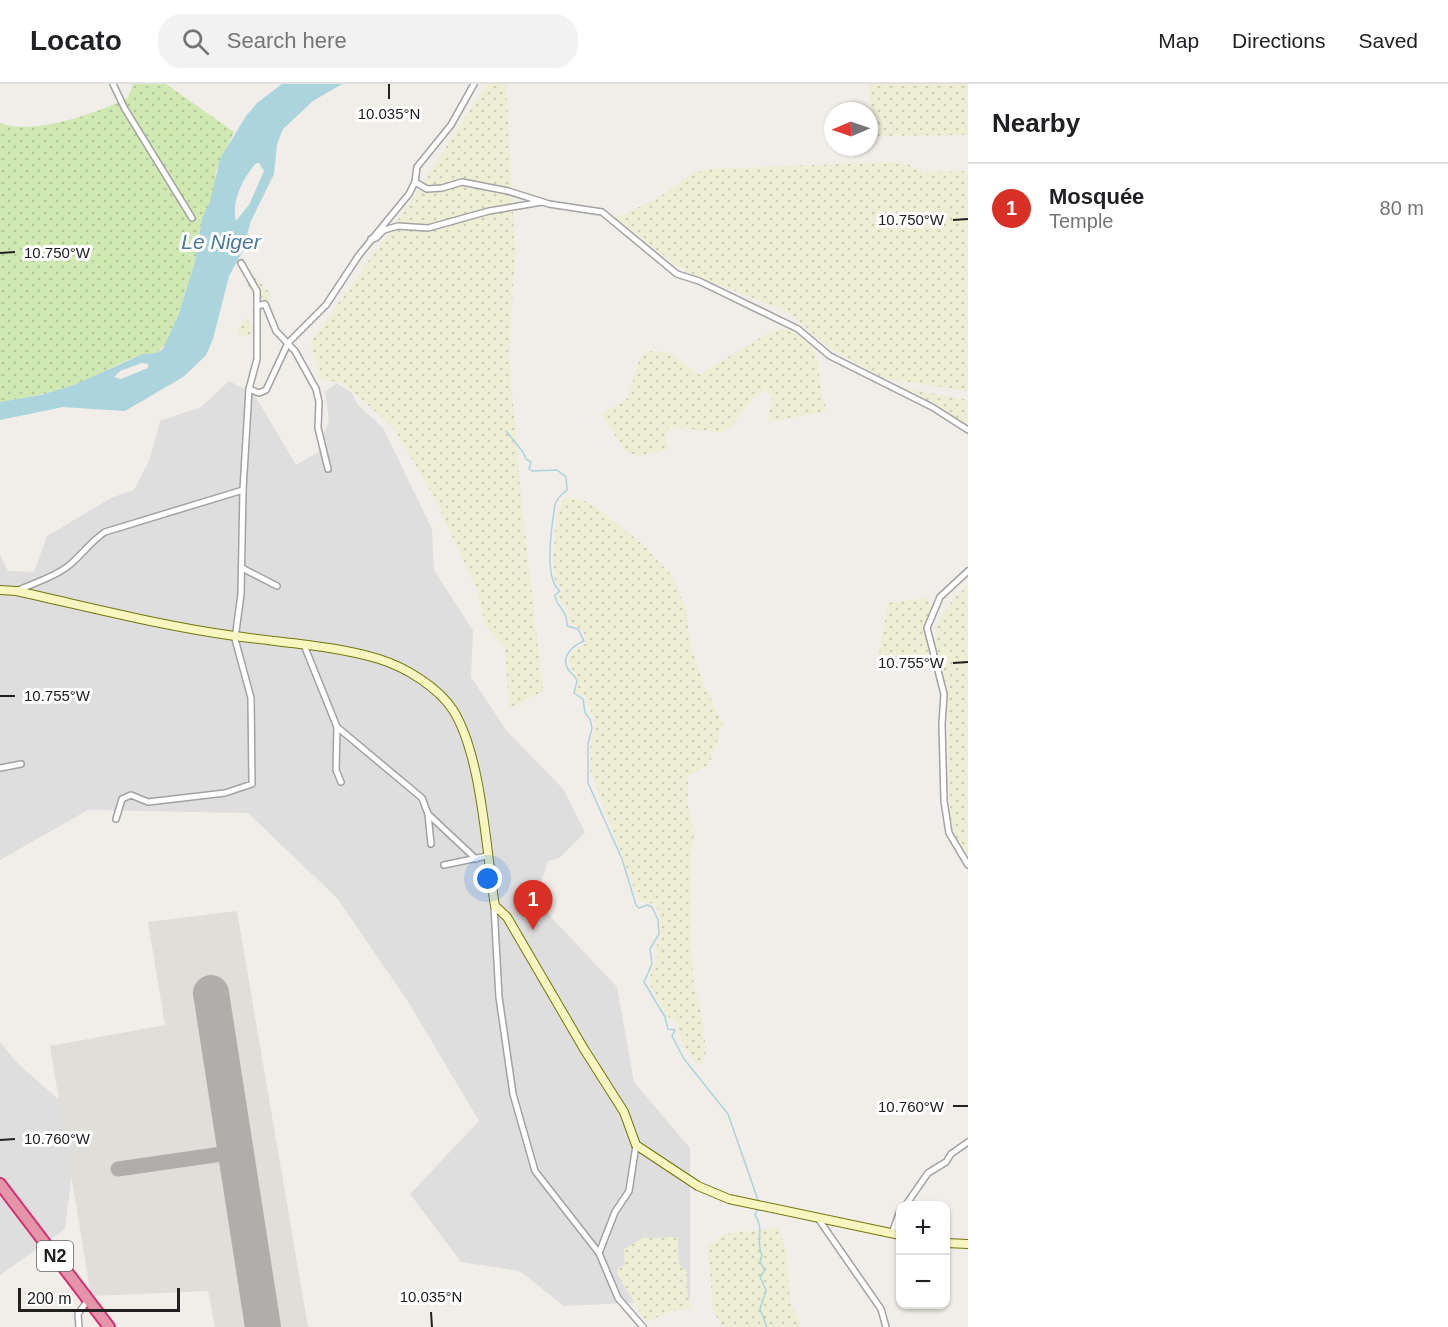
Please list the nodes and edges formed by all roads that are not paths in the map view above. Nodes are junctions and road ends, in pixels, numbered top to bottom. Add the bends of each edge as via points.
1 (113, 84) edge
2 (474, 84) edge
3 (415, 182) junction
4 (544, 202) junction
5 (192, 218) dead end
6 (371, 239) junction
7 (241, 263) dead end
8 (257, 306) junction
9 (288, 343) junction
10 (249, 389) junction
11 (968, 430) edge
12 (328, 469) dead end
13 (243, 490) junction
14 (242, 568) junction
15 (968, 571) edge
16 (277, 586) dead end
17 (0, 590) edge
18 (16, 591) junction
19 (235, 636) junction
20 (304, 645) junction
21 (337, 728) junction
22 (21, 764) dead end
23 (0, 768) edge
24 (341, 782) dead end
25 (428, 814) junction
26 (116, 819) dead end
27 (431, 844) dead end
28 (487, 856) junction
29 (476, 859) junction
30 (444, 865) dead end
31 (968, 865) edge
32 (495, 906) junction
33 (968, 1142) edge
34 (636, 1145) junction
35 (0, 1184) edge
36 (908, 1201) edge
37 (816, 1216) junction
38 (896, 1234) edge
39 (950, 1243) edge
40 (968, 1244) edge
41 (598, 1253) junction
42 (88, 1299) junction
43 (79, 1327) edge
44 (109, 1327) edge
45 (643, 1327) edge
46 (886, 1327) edge

1 - 5 street
2 - 3 street via 451,125 417,167
3 - 4 street via 427,189 442,189 462,182
3 - 6 street
4 - 6 street via 489,211 428,228 398,226
4 - 11 street via 602,212 677,274 798,329 830,356 932,407
6 - 9 street via 326,305
7 - 8 street via 257,291
8 - 9 street via 265,304 276,331
8 - 10 street via 256,359
9 - 10 street via 266,390 259,393
9 - 12 street via 316,389 320,402 318,428
10 - 13 street
13 - 14 street
13 - 18 street via 105,532 69,566
14 - 16 street
14 - 19 street
15 - 31 street via 940,597 927,628 944,694 944,801 949,833
17 - 18 street
18 - 19 street
19 - 20 street
19 - 26 street via 251,698 252,784 225,793 148,802 131,795 122,799
20 - 21 street
20 - 28 street via 397,666 414,675 452,709 470,756
21 - 24 street via 336,770
21 - 25 street via 413,789 422,798
22 - 23 street
25 - 27 street
25 - 29 street
28 - 29 street
28 - 32 street
29 - 30 street
32 - 34 street via 507,917 624,1112
32 - 41 street via 499,997 513,1094 535,1171
33 - 36 street via 928,1173
34 - 37 street via 699,1186 729,1199
34 - 41 street via 628,1191
35 - 42 highway, N2
37 - 38 street
37 - 46 street via 881,1309
39 - 40 street
41 - 45 street via 618,1298
42 - 43 street via 78,1314
42 - 44 highway, N2

